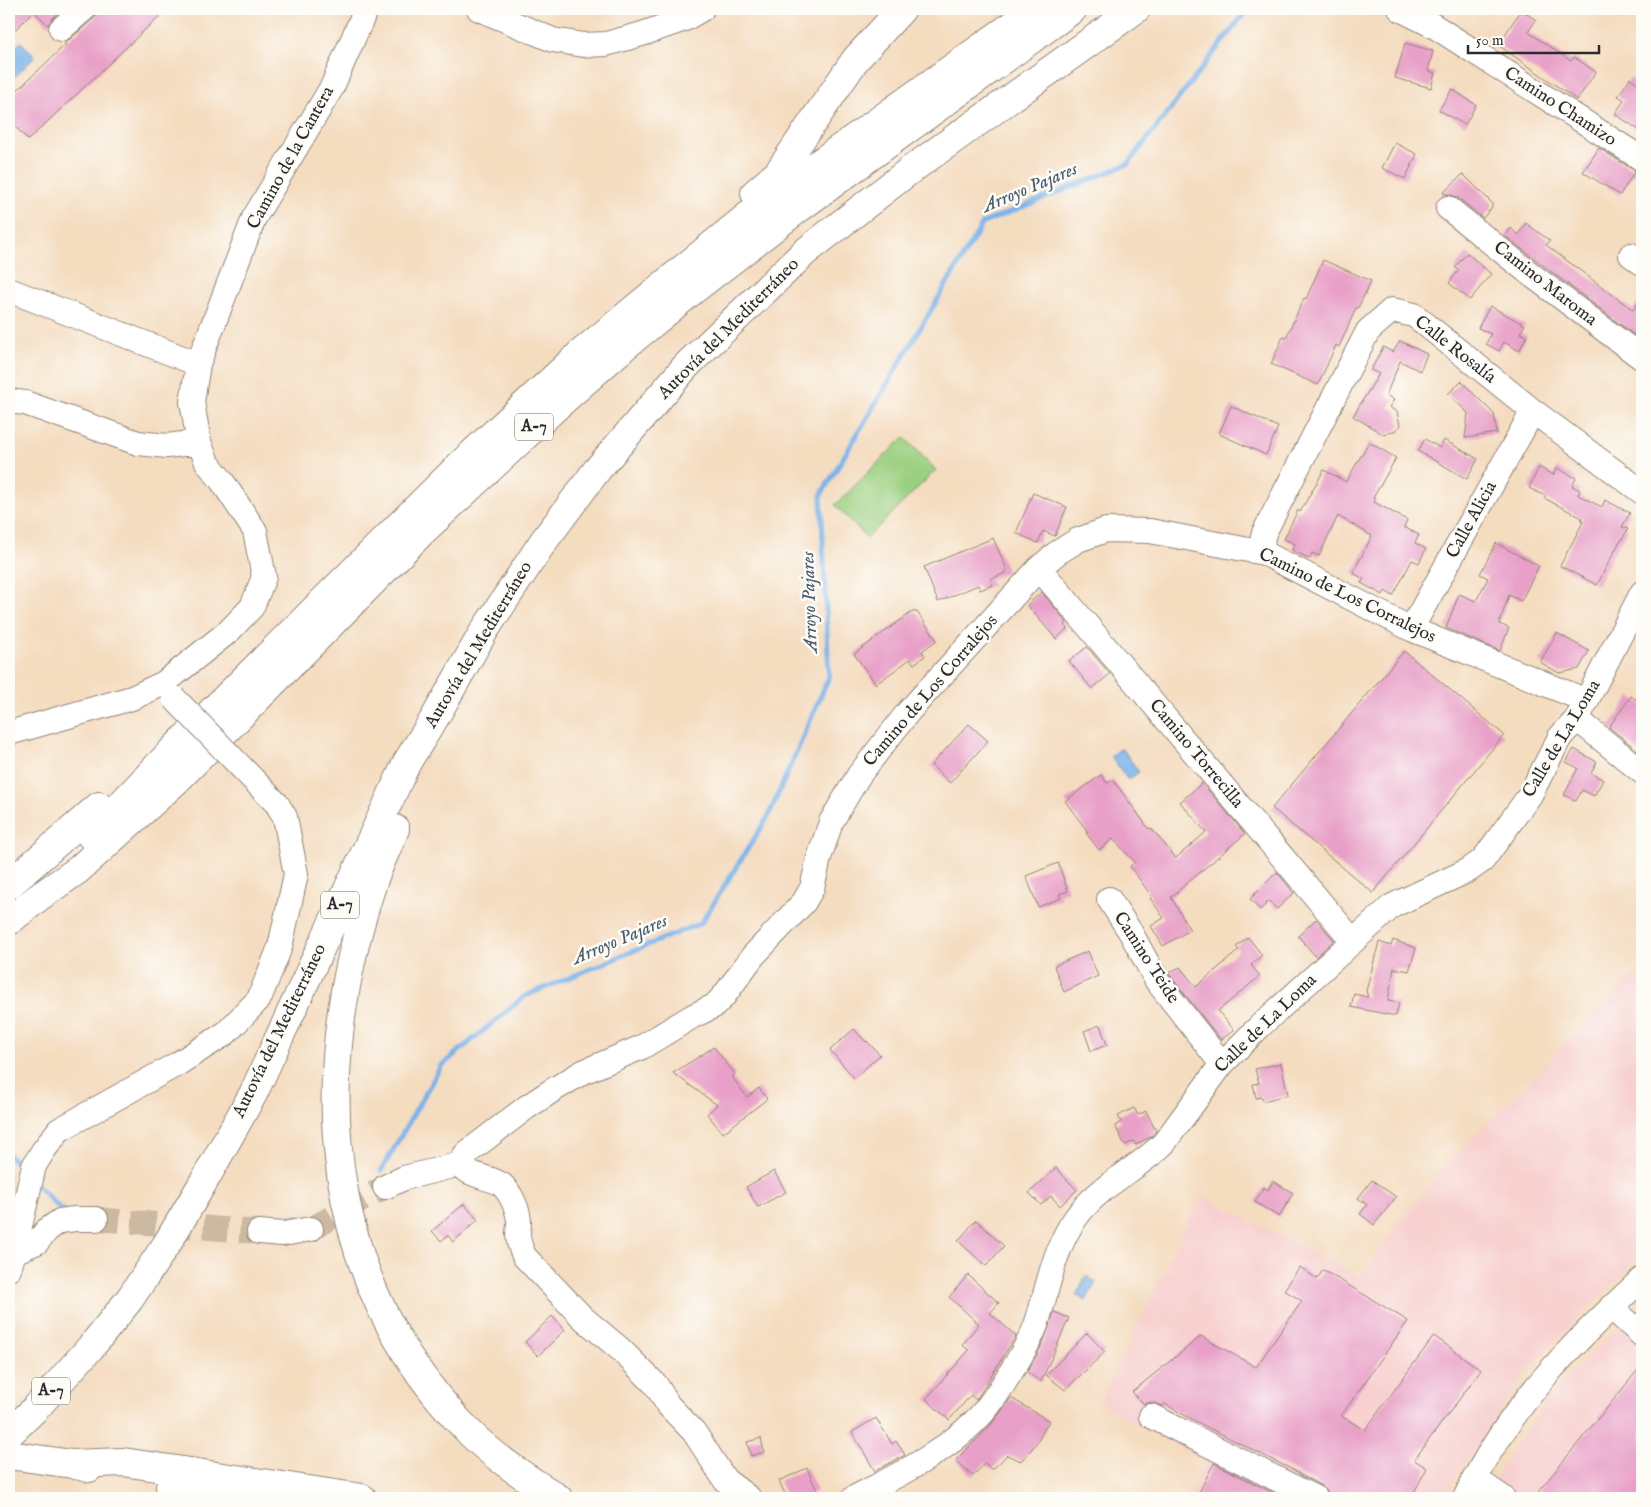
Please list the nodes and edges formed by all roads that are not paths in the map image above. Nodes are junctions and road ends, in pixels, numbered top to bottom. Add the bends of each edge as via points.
1 (84, 9) edge
2 (366, 9) edge
3 (479, 9) edge
4 (702, 9) edge
5 (902, 9) edge
6 (1035, 9) edge
7 (1073, 9) edge
8 (1136, 9) edge
9 (1400, 9) edge
10 (61, 29) dead end
11 (1642, 159) edge
12 (1448, 208) dead end
13 (700, 254) junction
14 (9, 290) edge
15 (1642, 358) edge
16 (198, 364) junction
17 (9, 401) edge
18 (1533, 411) junction
19 (199, 442) junction
20 (1642, 492) edge
21 (1264, 553) junction
22 (1038, 568) junction
23 (1642, 593) edge
24 (1411, 629) junction
25 (169, 690) junction
26 (1582, 710) junction
27 (434, 719) junction
28 (9, 733) edge
29 (170, 752) junction
30 (1642, 772) edge
31 (9, 885) edge
32 (40, 897) junction
33 (1108, 900) dead end
34 (9, 921) edge
35 (1353, 941) junction
36 (1222, 1064) junction
37 (461, 1164) junction
38 (385, 1187) tunnel mouth
39 (96, 1219) tunnel mouth
40 (311, 1229) tunnel mouth
41 (259, 1232) tunnel mouth
42 (12, 1261) edge
43 (1642, 1279) edge
44 (1612, 1307) junction
45 (1642, 1336) edge
46 (1151, 1416) dead end
47 (9, 1434) edge
48 (9, 1455) edge
49 (72, 1464) junction
50 (1470, 1488) edge
51 (226, 1498) edge
52 (362, 1498) edge
53 (558, 1498) edge
54 (748, 1498) edge
55 (854, 1498) edge
56 (1315, 1498) edge
57 (1503, 1498) edge

1 - 10 street
2 - 16 street, Camino de la Cantera via 332,87 254,218
3 - 4 street via 553,40 583,45 606,44 642,34
5 - 13 highway via 856,59 778,173 724,221
6 - 13 highway via 769,199
7 - 32 highway, A-7 via 798,209 624,347 422,532 176,780 78,870
8 - 27 highway, Autovía del Mediterráneo / A-7 via 909,171 813,246 687,365 597,470 542,542 484,631
9 - 11 street, Camino Chamizo via 1434,26
12 - 15 street, Camino Maroma
13 - 29 highway via 581,353 470,456
14 - 16 street
16 - 19 street, Camino de la Cantera via 192,402
17 - 19 street via 138,443 167,446
18 - 20 street, Calle Rosalía
18 - 21 street, Calle Rosalía via 1414,315 1392,310 1368,331 1264,533
18 - 24 street, Calle Alicia
19 - 25 street, Camino de la Cantera via 207,462 255,531 264,577 252,607
21 - 22 street, Camino de Los Corralejos via 1150,531 1106,530 1078,540
21 - 24 street, Camino de Los Corralejos
22 - 35 street, Camino Torrecilla
22 - 37 street, Camino de Los Corralejos via 909,711 859,774 832,822 812,888 804,902 753,956 723,997 714,1006 642,1047 583,1072 547,1094 468,1152
23 - 26 street, Calle de La Loma
24 - 26 street, Camino de Los Corralejos
25 - 28 street, Camino de la Cantera
25 - 42 street, bridge via 277,804 285,817 296,874 280,947 259,999 226,1033 180,1063 59,1130 34,1166
26 - 30 street, Camino de Los Corralejos
26 - 35 street, Calle de La Loma via 1560,737 1530,796 1483,860 1469,870 1392,906
27 - 47 highway, Autovía del Mediterráneo / A-7 via 407,762 253,1094 168,1242 91,1347
27 - 53 highway via 419,769 374,881 345,994 335,1108 339,1163 360,1258 378,1303 402,1348 434,1393 473,1436 516,1472
29 - 31 highway via 130,779
29 - 32 highway via 67,860
32 - 34 highway, A-7
33 - 36 street, Camino Teide via 1131,933 1157,981
35 - 36 street, Calle de La Loma
36 - 55 street, Calle de La Loma via 1164,1143 1098,1194 1074,1219 1055,1263 1030,1339 983,1412 938,1450
37 - 38 street via 404,1178
37 - 54 street via 466,1171 502,1184 516,1209 524,1256 583,1318 656,1385 668,1405 694,1432 725,1480
39 - 42 street via 60,1221
40 - 41 street via 283,1234
43 - 44 street
44 - 45 street
44 - 50 street via 1533,1389 1495,1442
46 - 56 street
48 - 49 highway
49 - 51 highway
49 - 52 highway via 123,1462
50 - 57 street

